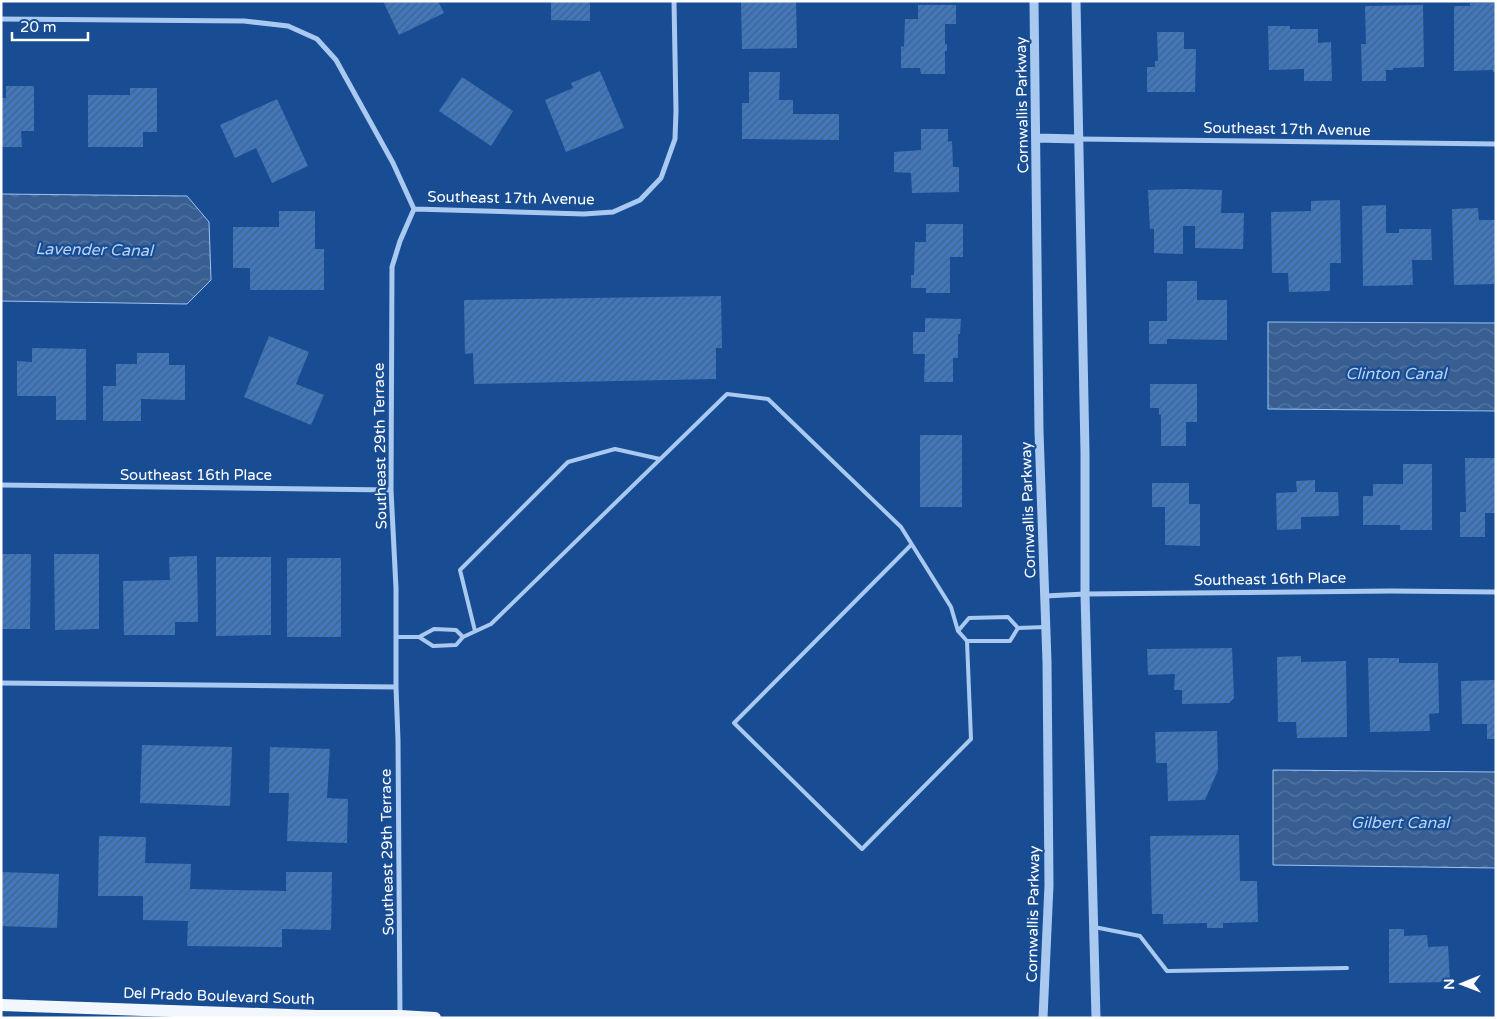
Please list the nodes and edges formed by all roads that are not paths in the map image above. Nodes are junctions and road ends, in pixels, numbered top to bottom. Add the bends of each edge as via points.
1 (674, 1) edge
2 (1034, 1) edge
3 (1076, 1) edge
4 (1, 19) edge
5 (1036, 138) junction
6 (1078, 139) junction
7 (1496, 144) edge
8 (414, 209) junction
9 (660, 459) junction
10 (1, 485) edge
11 (391, 490) junction
12 (911, 545) junction
13 (1496, 592) edge
14 (1085, 594) junction
15 (1045, 596) junction
16 (1018, 628) junction
17 (1046, 628) junction
18 (475, 631) junction
19 (958, 631) junction
20 (419, 636) junction
21 (464, 636) junction
22 (396, 637) junction
23 (967, 641) junction
24 (1, 683) edge
25 (396, 687) junction
26 (1094, 927) junction
27 (1347, 968) dead end
28 (1, 1005) edge
29 (400, 1017) edge
30 (436, 1018) edge
31 (1043, 1018) edge
32 (1096, 1018) edge

1 - 8 street, Southeast 17th Avenue via 675,139 662,178 640,200 613,212 584,214
2 - 5 street, Cornwallis Parkway
3 - 6 street
4 - 8 street, Southeast 17th Avenue via 244,22 288,26 302,32 317,39 336,60 393,162
5 - 6 street
5 - 15 street, Cornwallis Parkway via 1039,431
6 - 7 street, Southeast 17th Avenue
6 - 14 street
8 - 11 street, Southeast 29th Terrace via 392,267
9 - 12 lane via 727,394 768,399 901,527
9 - 18 lane via 491,624
9 - 18 lane via 615,450 568,462 460,570
10 - 11 street, Southeast 16th Place
11 - 22 street, Southeast 29th Terrace
12 - 19 lane via 951,607
12 - 23 lane via 734,723 862,849 971,738
13 - 14 street, Southeast 16th Place via 1391,590
14 - 15 street, Southeast 16th Place
14 - 26 street
15 - 17 street, Cornwallis Parkway
16 - 17 lane
16 - 19 lane via 1008,617 969,618
16 - 23 lane via 1010,641
17 - 31 street, Cornwallis Parkway via 1049,885
18 - 21 lane
19 - 23 lane
20 - 21 lane via 434,629 456,630
20 - 21 lane via 433,646 456,645
20 - 22 lane
22 - 25 street, Southeast 29th Terrace
24 - 25 street
25 - 29 street, Southeast 29th Terrace
26 - 27 lane via 1140,936 1167,971
26 - 32 street
28 - 29 main road, Del Prado Boulevard South
29 - 30 main road, Del Prado Boulevard South

